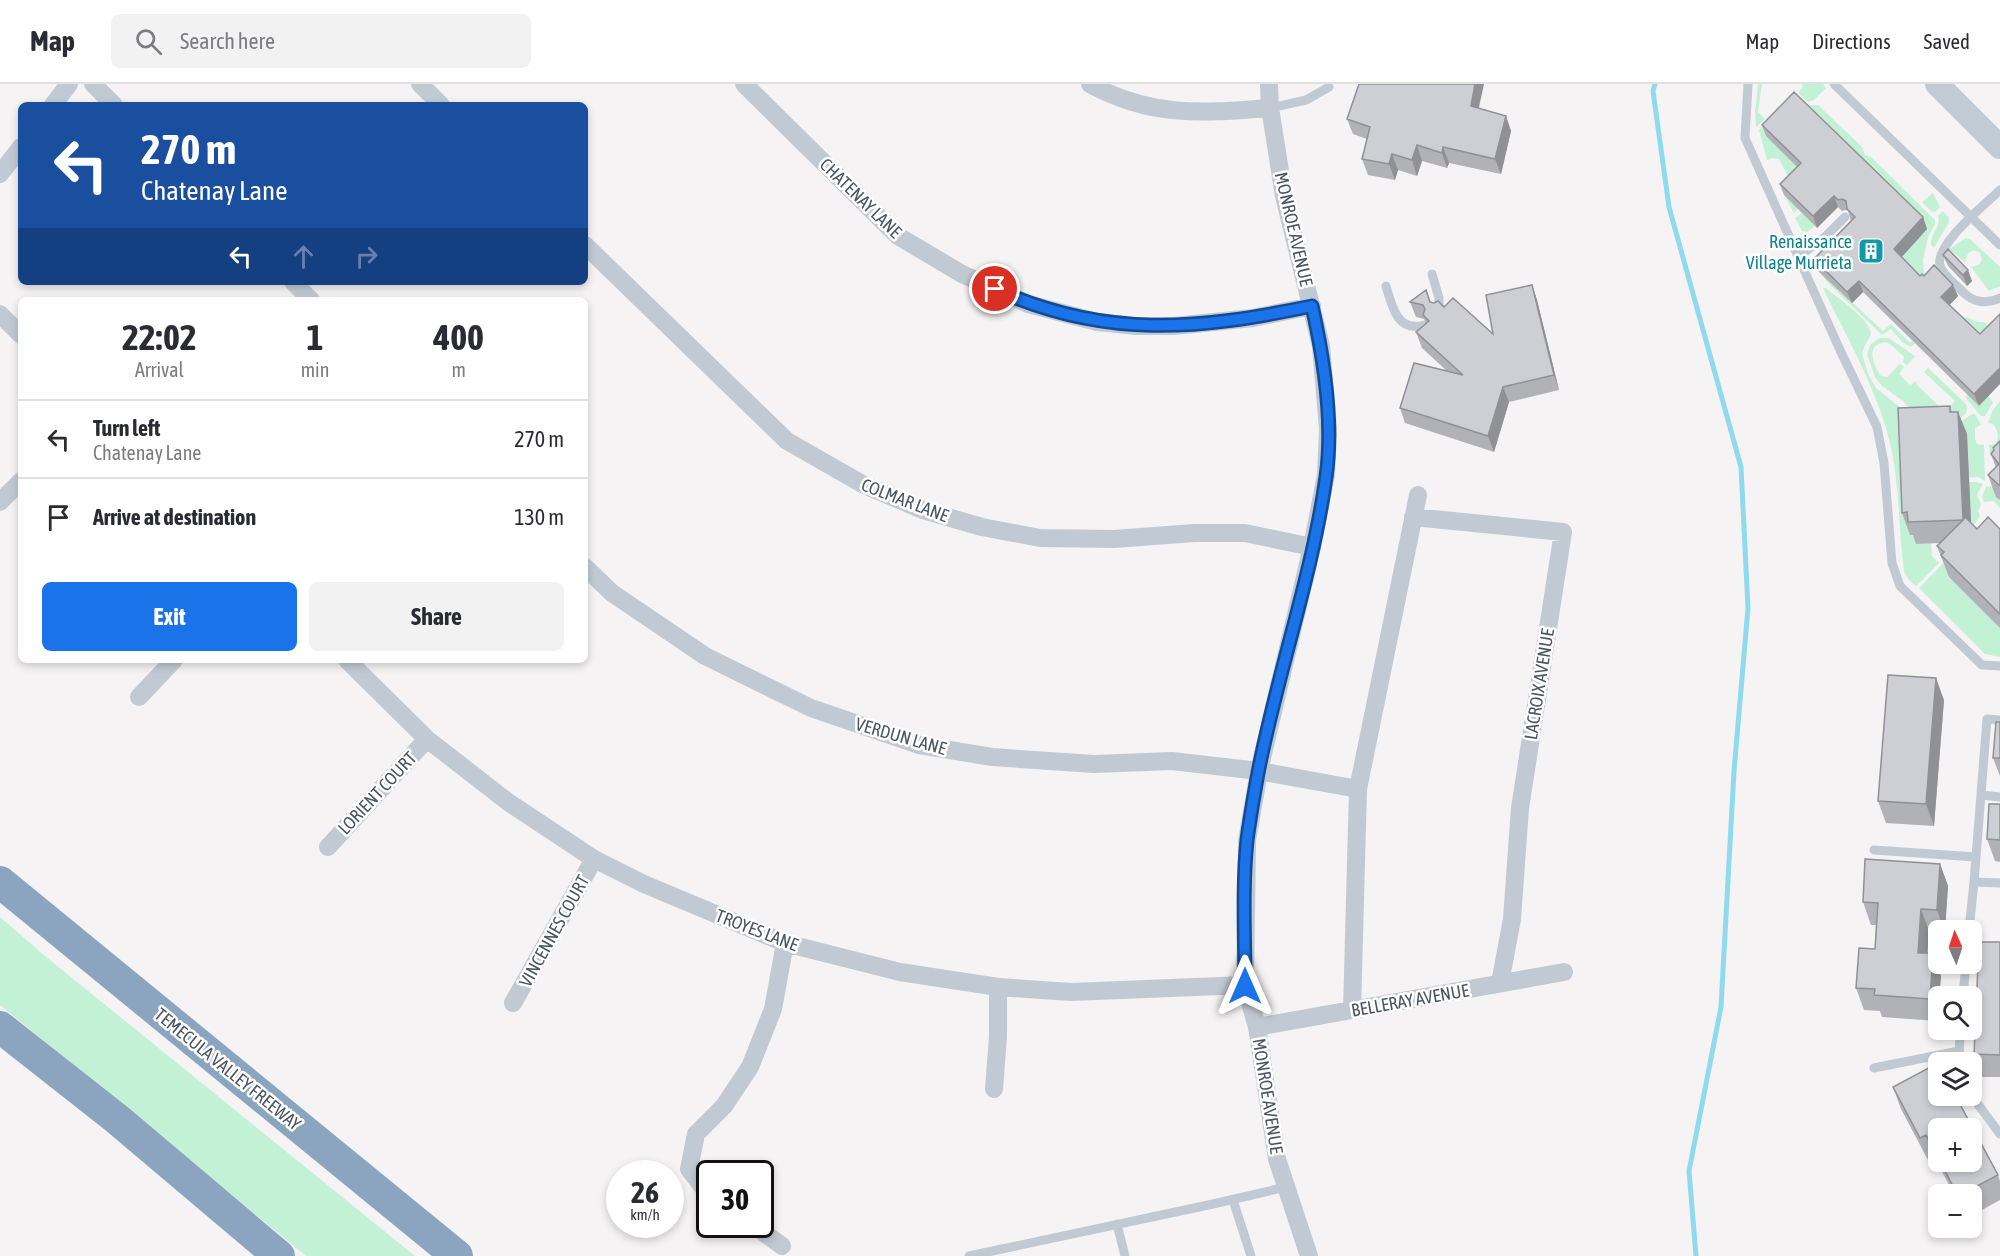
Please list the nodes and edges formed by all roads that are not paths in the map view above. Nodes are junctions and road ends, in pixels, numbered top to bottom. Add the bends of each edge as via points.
1 (69, 84) edge
2 (93, 84) edge
3 (420, 84) edge
4 (744, 84) edge
5 (1090, 84) edge
6 (1269, 84) edge
7 (1748, 84) edge
8 (1834, 84) edge
9 (1937, 84) edge
10 (1329, 87) dead end
11 (55, 102) edge
12 (111, 102) edge
13 (438, 102) edge
14 (1270, 108) junction
15 (2000, 147) edge
16 (18, 151) edge
17 (0, 174) edge
18 (2000, 190) edge
19 (1845, 217) edge
20 (1971, 217) junction
21 (2000, 245) edge
22 (588, 248) edge
23 (1798, 257) junction
24 (1432, 274) dead end
25 (295, 285) edge
26 (1386, 286) dead end
27 (308, 297) edge
28 (2000, 298) edge
29 (1312, 306) junction
30 (1439, 312) edge
31 (0, 314) edge
32 (1424, 326) edge
33 (18, 331) edge
34 (18, 484) edge
35 (1418, 495) dead end
36 (0, 502) edge
37 (1413, 517) junction
38 (1312, 547) junction
39 (588, 570) edge
40 (171, 663) edge
41 (350, 663) edge
42 (2000, 666) edge
43 (139, 697) dead end
44 (2000, 720) edge
45 (427, 739) junction
46 (1259, 771) junction
47 (1358, 789) junction
48 (1981, 795) junction
49 (2000, 797) edge
50 (328, 847) dead end
51 (1874, 850) dead end
52 (1976, 857) junction
53 (594, 859) junction
54 (0, 882) edge
55 (1974, 882) junction
56 (2000, 884) edge
57 (1970, 920) edge
58 (785, 943) junction
59 (1564, 972) dead end
60 (1500, 983) junction
61 (1245, 986) junction
62 (998, 987) junction
63 (513, 1003) dead end
64 (1352, 1010) junction
65 (0, 1027) edge
66 (1257, 1027) junction
67 (1960, 1040) edge
68 (1959, 1051) joint
69 (1874, 1068) dead end
70 (994, 1089) dead end
71 (1979, 1106) edge
72 (2000, 1134) edge
73 (696, 1178) edge
74 (1286, 1187) junction
75 (1233, 1200) junction
76 (1117, 1224) junction
77 (771, 1238) edge
78 (782, 1246) dead end
79 (279, 1256) edge
80 (457, 1256) edge
81 (969, 1256) edge
82 (1125, 1256) edge
83 (1251, 1256) edge
84 (1309, 1256) edge

1 - 11 street
2 - 12 street
3 - 13 street
4 - 29 street, CHATENAY LANE via 898,236 962,274 1028,304 1097,322 1136,326 1253,318
5 - 14 street via 1143,106 1175,112
6 - 14 street, MONROE AVENUE
7 - 23 lane via 1745,138
8 - 20 lane
9 - 15 main road
10 - 14 lane via 1305,100
14 - 29 street, MONROE AVENUE via 1284,196
16 - 17 street
18 - 20 lane
19 - 23 lane
20 - 21 lane
20 - 28 lane via 1945,247 1939,260 1941,268 1973,300 1989,302
22 - 38 street, COLMAR LANE via 787,441 864,485 923,510 1040,538 1245,534
23 - 42 lane via 1877,427 1884,463 1892,563 1900,586 1982,665
24 - 30 lane
25 - 27 street
26 - 32 lane via 1393,310 1403,324
29 - 38 street, MONROE AVENUE via 1321,346 1328,429 1326,475
31 - 33 street
34 - 36 street
35 - 37 street
37 - 47 street
37 - 60 street, LACROIX AVENUE via 1563,532 1520,807 1512,919
38 - 46 street, MONROE AVENUE
39 - 46 street, VERDUN LANE via 612,593 705,656 811,708 919,745 992,757 1094,764 1172,761
40 - 43 street
41 - 45 street, TROYES LANE
44 - 48 lane via 1987,719
45 - 50 street, LORIENT COURT
45 - 53 street, TROYES LANE via 508,802
46 - 47 street, VERDUN LANE
46 - 61 street, MONROE AVENUE via 1247,841
47 - 64 street
48 - 49 lane
48 - 52 lane
51 - 52 lane
52 - 55 lane
53 - 58 street, TROYES LANE
53 - 63 street, VINCENNES COURT
54 - 80 highway, TEMECULA VALLEY FREEWAY
55 - 56 lane
55 - 57 lane
58 - 62 street, TROYES LANE via 900,972
58 - 73 street via 773,1009 750,1067 724,1106 696,1134 689,1169
59 - 60 street, BELLERAY AVENUE
60 - 64 street, BELLERAY AVENUE
61 - 62 street, TROYES LANE via 1071,992
61 - 66 street, MONROE AVENUE
62 - 70 street
64 - 66 street, BELLERAY AVENUE
65 - 79 highway via 117,1119
66 - 74 street, MONROE AVENUE via 1277,1160
67 - 68 lane
68 - 69 lane
71 - 72 lane
74 - 75 lane
74 - 84 street, MONROE AVENUE
75 - 76 lane
75 - 83 lane
76 - 81 lane
76 - 82 lane
77 - 78 street

